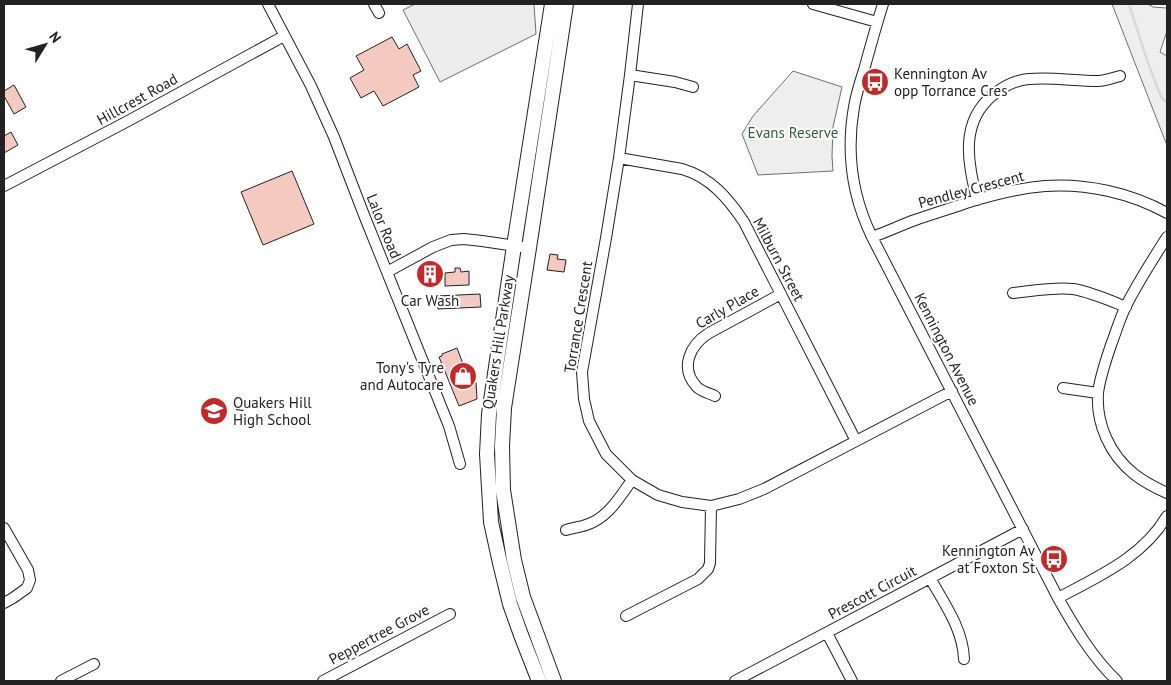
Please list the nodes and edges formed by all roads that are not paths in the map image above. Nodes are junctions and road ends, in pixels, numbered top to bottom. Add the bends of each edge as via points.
1 (268, 4) edge
2 (552, 4) edge
3 (566, 4) edge
4 (638, 4) edge
5 (813, 4) edge
6 (883, 4) edge
7 (877, 22) junction
8 (284, 36) junction
9 (630, 75) junction
10 (1120, 76) dead end
11 (693, 87) dead end
12 (618, 158) junction
13 (4, 186) edge
14 (977, 200) junction
15 (1167, 213) edge
16 (1167, 237) edge
17 (872, 238) junction
18 (514, 246) junction
19 (530, 248) junction
20 (387, 272) junction
21 (1013, 293) dead end
22 (781, 294) junction
23 (1126, 306) junction
24 (1063, 388) dead end
25 (952, 391) junction
26 (1098, 393) junction
27 (715, 396) dead end
28 (856, 441) junction
29 (460, 464) dead end
30 (632, 480) junction
31 (1167, 493) edge
32 (711, 506) junction
33 (1167, 516) edge
34 (4, 528) edge
35 (1023, 529) junction
36 (566, 530) dead end
37 (930, 578) junction
38 (1058, 598) junction
39 (4, 603) edge
40 (450, 614) dead end
41 (626, 616) dead end
42 (827, 633) junction
43 (964, 659) dead end
44 (94, 664) dead end
45 (61, 681) edge
46 (323, 681) edge
47 (539, 681) edge
48 (554, 681) edge
49 (735, 681) edge
50 (852, 681) edge
51 (1117, 681) edge

1 - 8 street, Lalor Road
2 - 18 main road, Quakers Hill Parkway
3 - 19 main road, Quakers Hill Parkway
4 - 9 street, Torrance Crescent
5 - 7 street
6 - 7 street, Kennington Avenue
7 - 17 street, Kennington Avenue via 854,105 851,137 854,184
8 - 13 street, Hillcrest Road
8 - 20 street, Lalor Road via 326,119
9 - 11 street
9 - 12 street, Torrance Crescent
10 - 14 street via 1100,81 1025,80 1002,88 989,99 978,112 969,135 972,180
12 - 22 street, Milburn Street via 693,172 711,184 744,222
12 - 30 street, Torrance Crescent via 582,372 589,421 606,454
14 - 15 street, Pendley Crescent via 1025,188 1072,186 1122,195
14 - 17 street, Pendley Crescent via 914,220
16 - 23 street
17 - 25 street, Kennington Avenue
18 - 19 street
18 - 20 street via 451,240
18 - 47 main road, Quakers Hill Parkway via 487,454 493,531 500,563 510,604
19 - 48 main road, Quakers Hill Parkway via 504,408 503,490 523,597
20 - 29 street, Lalor Road
21 - 23 street via 1073,289
22 - 27 street, Carly Place via 702,337 693,347 688,362 690,376 697,387
22 - 28 street, Milburn Street
23 - 26 street
24 - 26 street
25 - 28 street, Torrance Crescent
25 - 35 street, Kennington Avenue
26 - 31 street via 1100,419 1117,456 1135,475
28 - 32 street, Torrance Crescent via 764,489 739,500
30 - 32 street, Torrance Crescent via 658,495
30 - 36 street via 603,516
32 - 41 street via 710,562 705,573
33 - 38 street via 1150,539 1124,561
34 - 39 street via 28,570 30,580 27,588
35 - 37 street, Prescott Circuit
35 - 38 street, Kennington Avenue
37 - 42 street, Prescott Circuit
37 - 43 street via 962,640
38 - 51 street, Kennington Avenue via 1088,648
40 - 46 street, Peppertree Grove
42 - 49 street, Prescott Circuit
42 - 50 street
44 - 45 street

